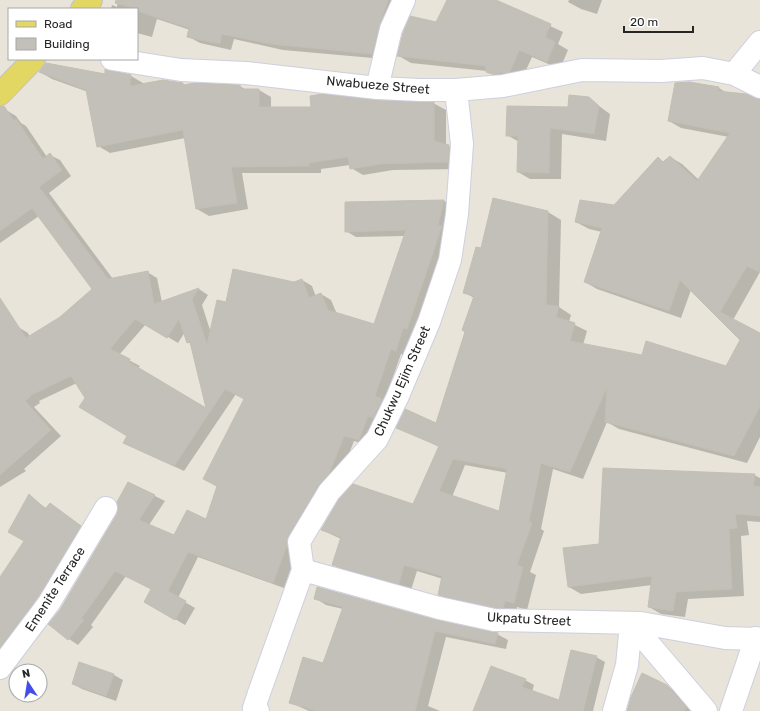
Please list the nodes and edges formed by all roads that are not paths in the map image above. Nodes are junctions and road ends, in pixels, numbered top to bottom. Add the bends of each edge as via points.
1 (91, 0) edge
2 (404, 0) edge
3 (83, 8) edge
4 (760, 42) edge
5 (33, 60) edge
6 (118, 60) edge
7 (734, 74) junction
8 (760, 87) edge
9 (377, 88) junction
10 (456, 90) junction
11 (0, 94) edge
12 (106, 508) dead end
13 (303, 570) junction
14 (631, 623) junction
15 (758, 638) edge
16 (0, 668) edge
17 (258, 711) edge
18 (614, 711) edge
19 (706, 711) edge
20 (731, 711) edge

1 - 3 main road
2 - 9 street via 390,29
4 - 7 street
5 - 11 main road
6 - 9 street, Nwabueze Street via 181,70 246,72
7 - 8 street, Nwabueze Street
7 - 10 street, Nwabueze Street via 703,68 660,71 582,70 503,86
9 - 10 street, Nwabueze Street
10 - 13 street, Chukwu Ejim Street via 462,144 450,260 429,322 377,439 329,492 299,542
12 - 16 street, Emenite Terrace via 49,603
13 - 14 street, Ukpatu Street via 439,608 494,620
13 - 17 street, Chukwu Ejim Street via 254,708
14 - 15 street, Ukpatu Street via 725,638
14 - 18 street via 627,665
14 - 19 street
15 - 20 street

